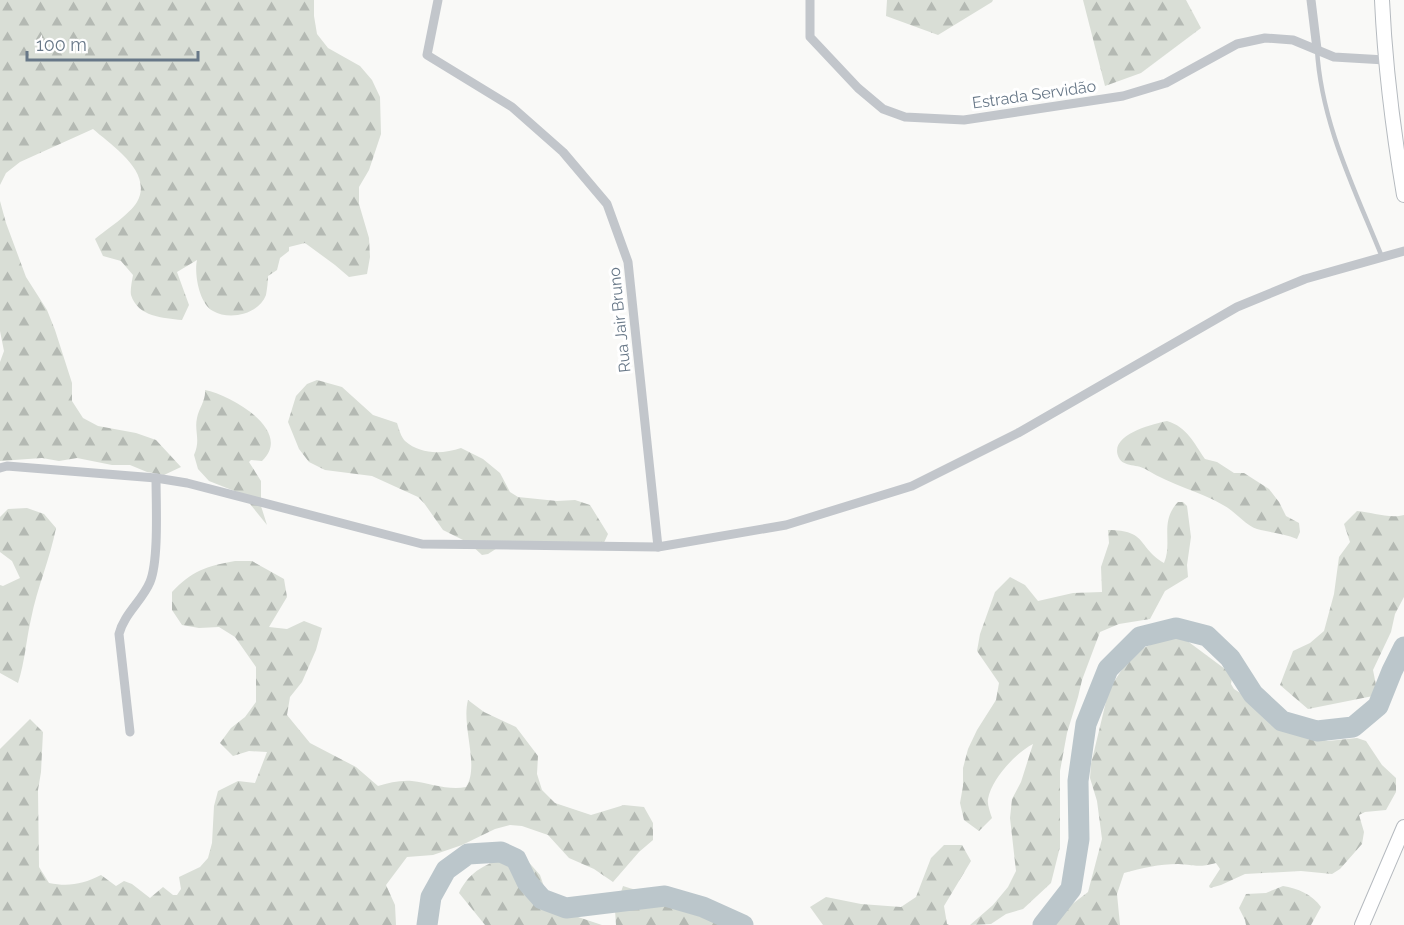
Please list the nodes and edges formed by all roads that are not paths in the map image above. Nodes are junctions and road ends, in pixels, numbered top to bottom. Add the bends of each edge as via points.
1 (438, 0) edge
2 (810, 0) edge
3 (1311, 0) edge
4 (1382, 0) edge
5 (1317, 49) junction
6 (1385, 60) junction
7 (1404, 195) edge
8 (1404, 251) edge
9 (1382, 257) junction
10 (0, 468) edge
11 (156, 478) junction
12 (658, 547) junction
13 (130, 732) dead end
14 (1404, 827) edge
15 (1362, 925) edge

1 - 12 street, Rua Jair Bruno via 427,55 512,107 563,152 607,204 628,262
2 - 5 street, Estrada Servidão via 810,37 858,88 883,109 905,117 964,120 1123,96 1167,83 1237,44 1265,38 1293,40
3 - 5 street
4 - 6 main road
5 - 6 street, Estrada Servidão via 1334,57
5 - 9 lane via 1318,78 1334,139
6 - 7 main road
8 - 9 street
9 - 12 street via 1305,279 1237,307 1018,433 912,486 786,525
10 - 11 street
11 - 12 street via 422,544
11 - 13 street via 155,566 150,582 119,634
14 - 15 main road

